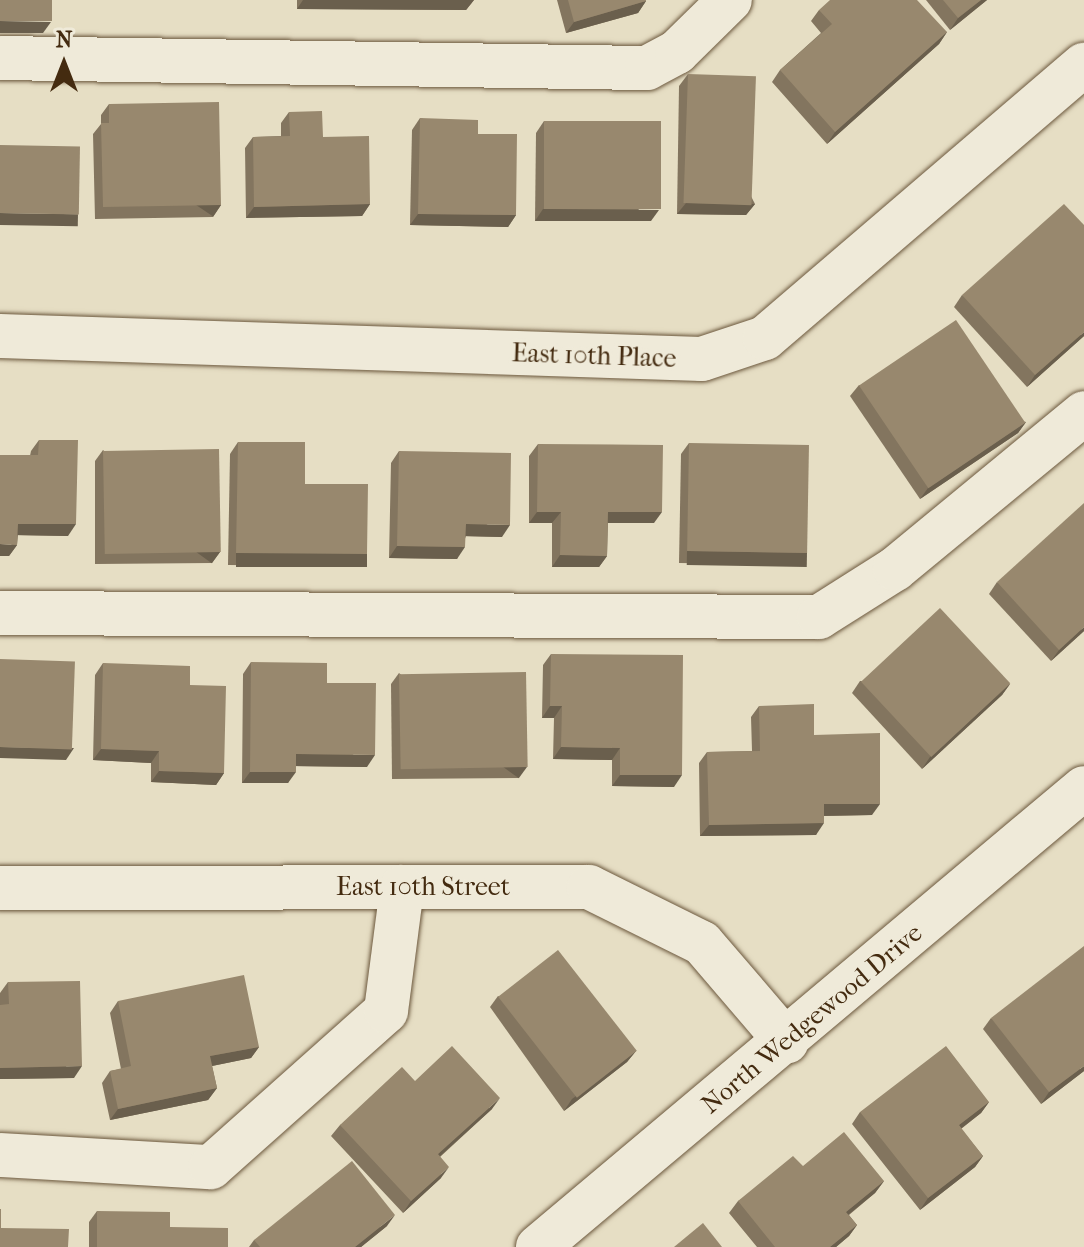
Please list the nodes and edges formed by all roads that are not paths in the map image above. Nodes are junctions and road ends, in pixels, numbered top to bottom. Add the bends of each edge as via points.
1 (730, 0) edge
2 (0, 58) edge
3 (1084, 65) edge
4 (0, 336) edge
5 (1084, 413) edge
6 (0, 613) edge
7 (1084, 788) edge
8 (402, 887) junction
9 (0, 888) edge
10 (787, 1042) junction
11 (0, 1155) edge
12 (538, 1247) edge

1 - 2 street via 677,52 647,68
3 - 4 street, East 10th Place via 765,338 702,359
5 - 6 street via 895,569 819,617
7 - 10 street, North Wedgewood Drive
8 - 9 street, East 10th Street
8 - 10 street, East 10th Street via 589,887 702,943
8 - 11 street via 386,1011 211,1167
10 - 12 street, North Wedgewood Drive

